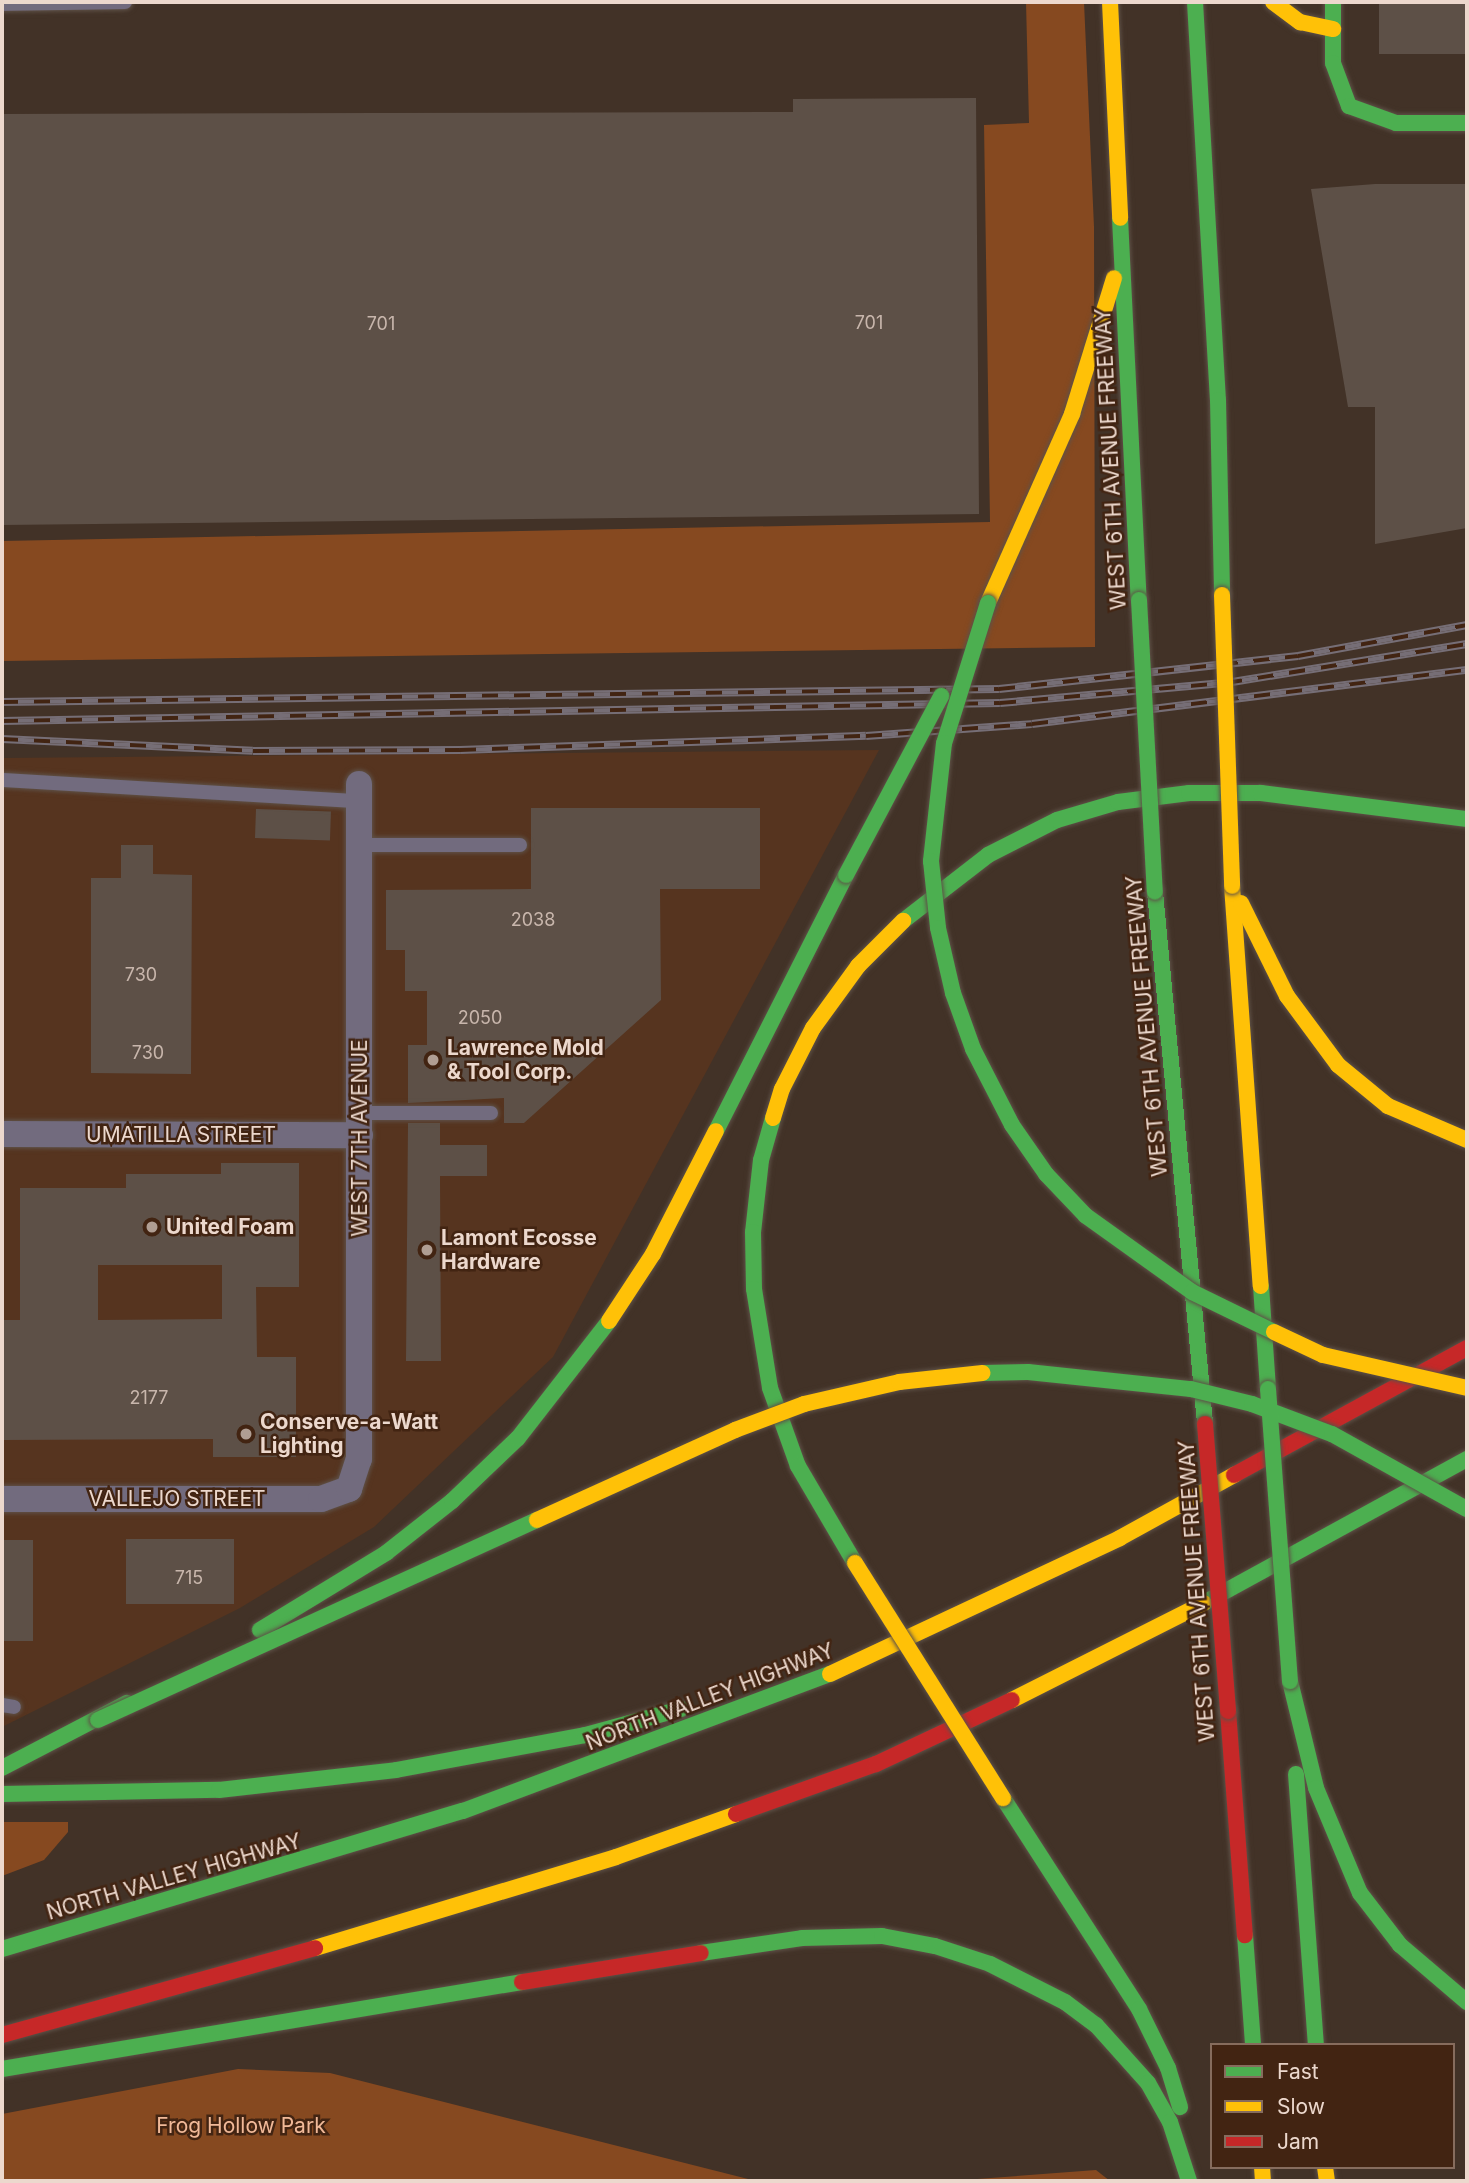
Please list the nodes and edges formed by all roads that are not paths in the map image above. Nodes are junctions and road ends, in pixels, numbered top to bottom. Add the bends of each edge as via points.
1 (125, 2) edge
2 (1195, 2) edge
3 (1273, 2) edge
4 (1333, 2) edge
5 (2, 5) edge
6 (1110, 5) edge
7 (1333, 29) junction
8 (1467, 123) edge
9 (1122, 253) junction
10 (988, 604) junction
11 (2, 780) edge
12 (359, 793) joint
13 (1467, 819) edge
14 (359, 845) junction
15 (520, 845) dead end
16 (1232, 886) junction
17 (491, 1112) dead end
18 (360, 1124) junction
19 (2, 1134) edge
20 (1467, 1140) edge
21 (1467, 1348) edge
22 (1467, 1388) edge
23 (1467, 1460) edge
24 (349, 1489) joint
25 (1467, 1496) edge
26 (2, 1499) edge
27 (1467, 1509) edge
28 (1378, 1510) junction
29 (872, 1655) junction
30 (1290, 1681) junction
31 (98, 1720) junction
32 (2, 1768) edge
33 (2, 1794) edge
34 (2, 1949) edge
35 (1467, 2001) edge
36 (2, 2035) edge
37 (1253, 2043) edge
38 (1316, 2043) edge
39 (2, 2069) edge
40 (1191, 2181) edge

1 - 5 lane
2 - 16 main road, bridge via 1218,400
3 - 7 main road via 1300,22
4 - 7 main road
6 - 9 main road, WEST 6TH AVENUE FREEWAY
7 - 8 main road via 1336,80 1349,106 1379,121
9 - 10 main road via 1084,380
9 - 37 main road, WEST 6TH AVENUE FREEWAY, bridge via 1155,892 1205,1424
10 - 22 main road, bridge via 944,743 931,861 938,928 953,993 973,1049 1012,1125 1046,1174 1086,1216 1192,1292 1323,1355
10 - 31 main road, bridge via 653,1254 612,1320 559,1391 479,1477 386,1553 295,1611
11 - 12 lane
12 - 14 street, WEST 7TH AVENUE
13 - 40 main road, bridge via 1261,793 1189,793 1118,802 1056,820 988,855 913,911 858,967 813,1028 782,1089 761,1160 753,1233 754,1289 770,1388 798,1466 1139,2009 1174,2088
14 - 15 lane
14 - 18 street, WEST 7TH AVENUE
16 - 20 main road via 1287,996 1320,1045 1388,1106
16 - 30 main road, bridge
17 - 18 lane
18 - 19 street, UMATILLA STREET
18 - 24 street, WEST 7TH AVENUE via 359,1459
21 - 29 main road, NORTH VALLEY HIGHWAY via 1216,1489
23 - 28 main road
24 - 26 street, VALLEJO STREET via 321,1499
25 - 28 main road
27 - 31 main road, bridge via 1345,1440 1264,1408 1201,1392 1109,1377 1028,1372 967,1373 899,1382 804,1404 735,1430
28 - 36 main road via 1114,1651 935,1738 793,1796 390,1927
29 - 33 main road via 585,1735 396,1770 219,1790
29 - 34 main road, NORTH VALLEY HIGHWAY via 727,1717 463,1811
30 - 35 main road via 1315,1788 1360,1893 1400,1945
30 - 38 main road
31 - 32 main road
39 - 40 main road via 648,1961 802,1938 883,1936 936,1946 990,1964 1065,2002 1096,2025 1148,2083 1170,2122

